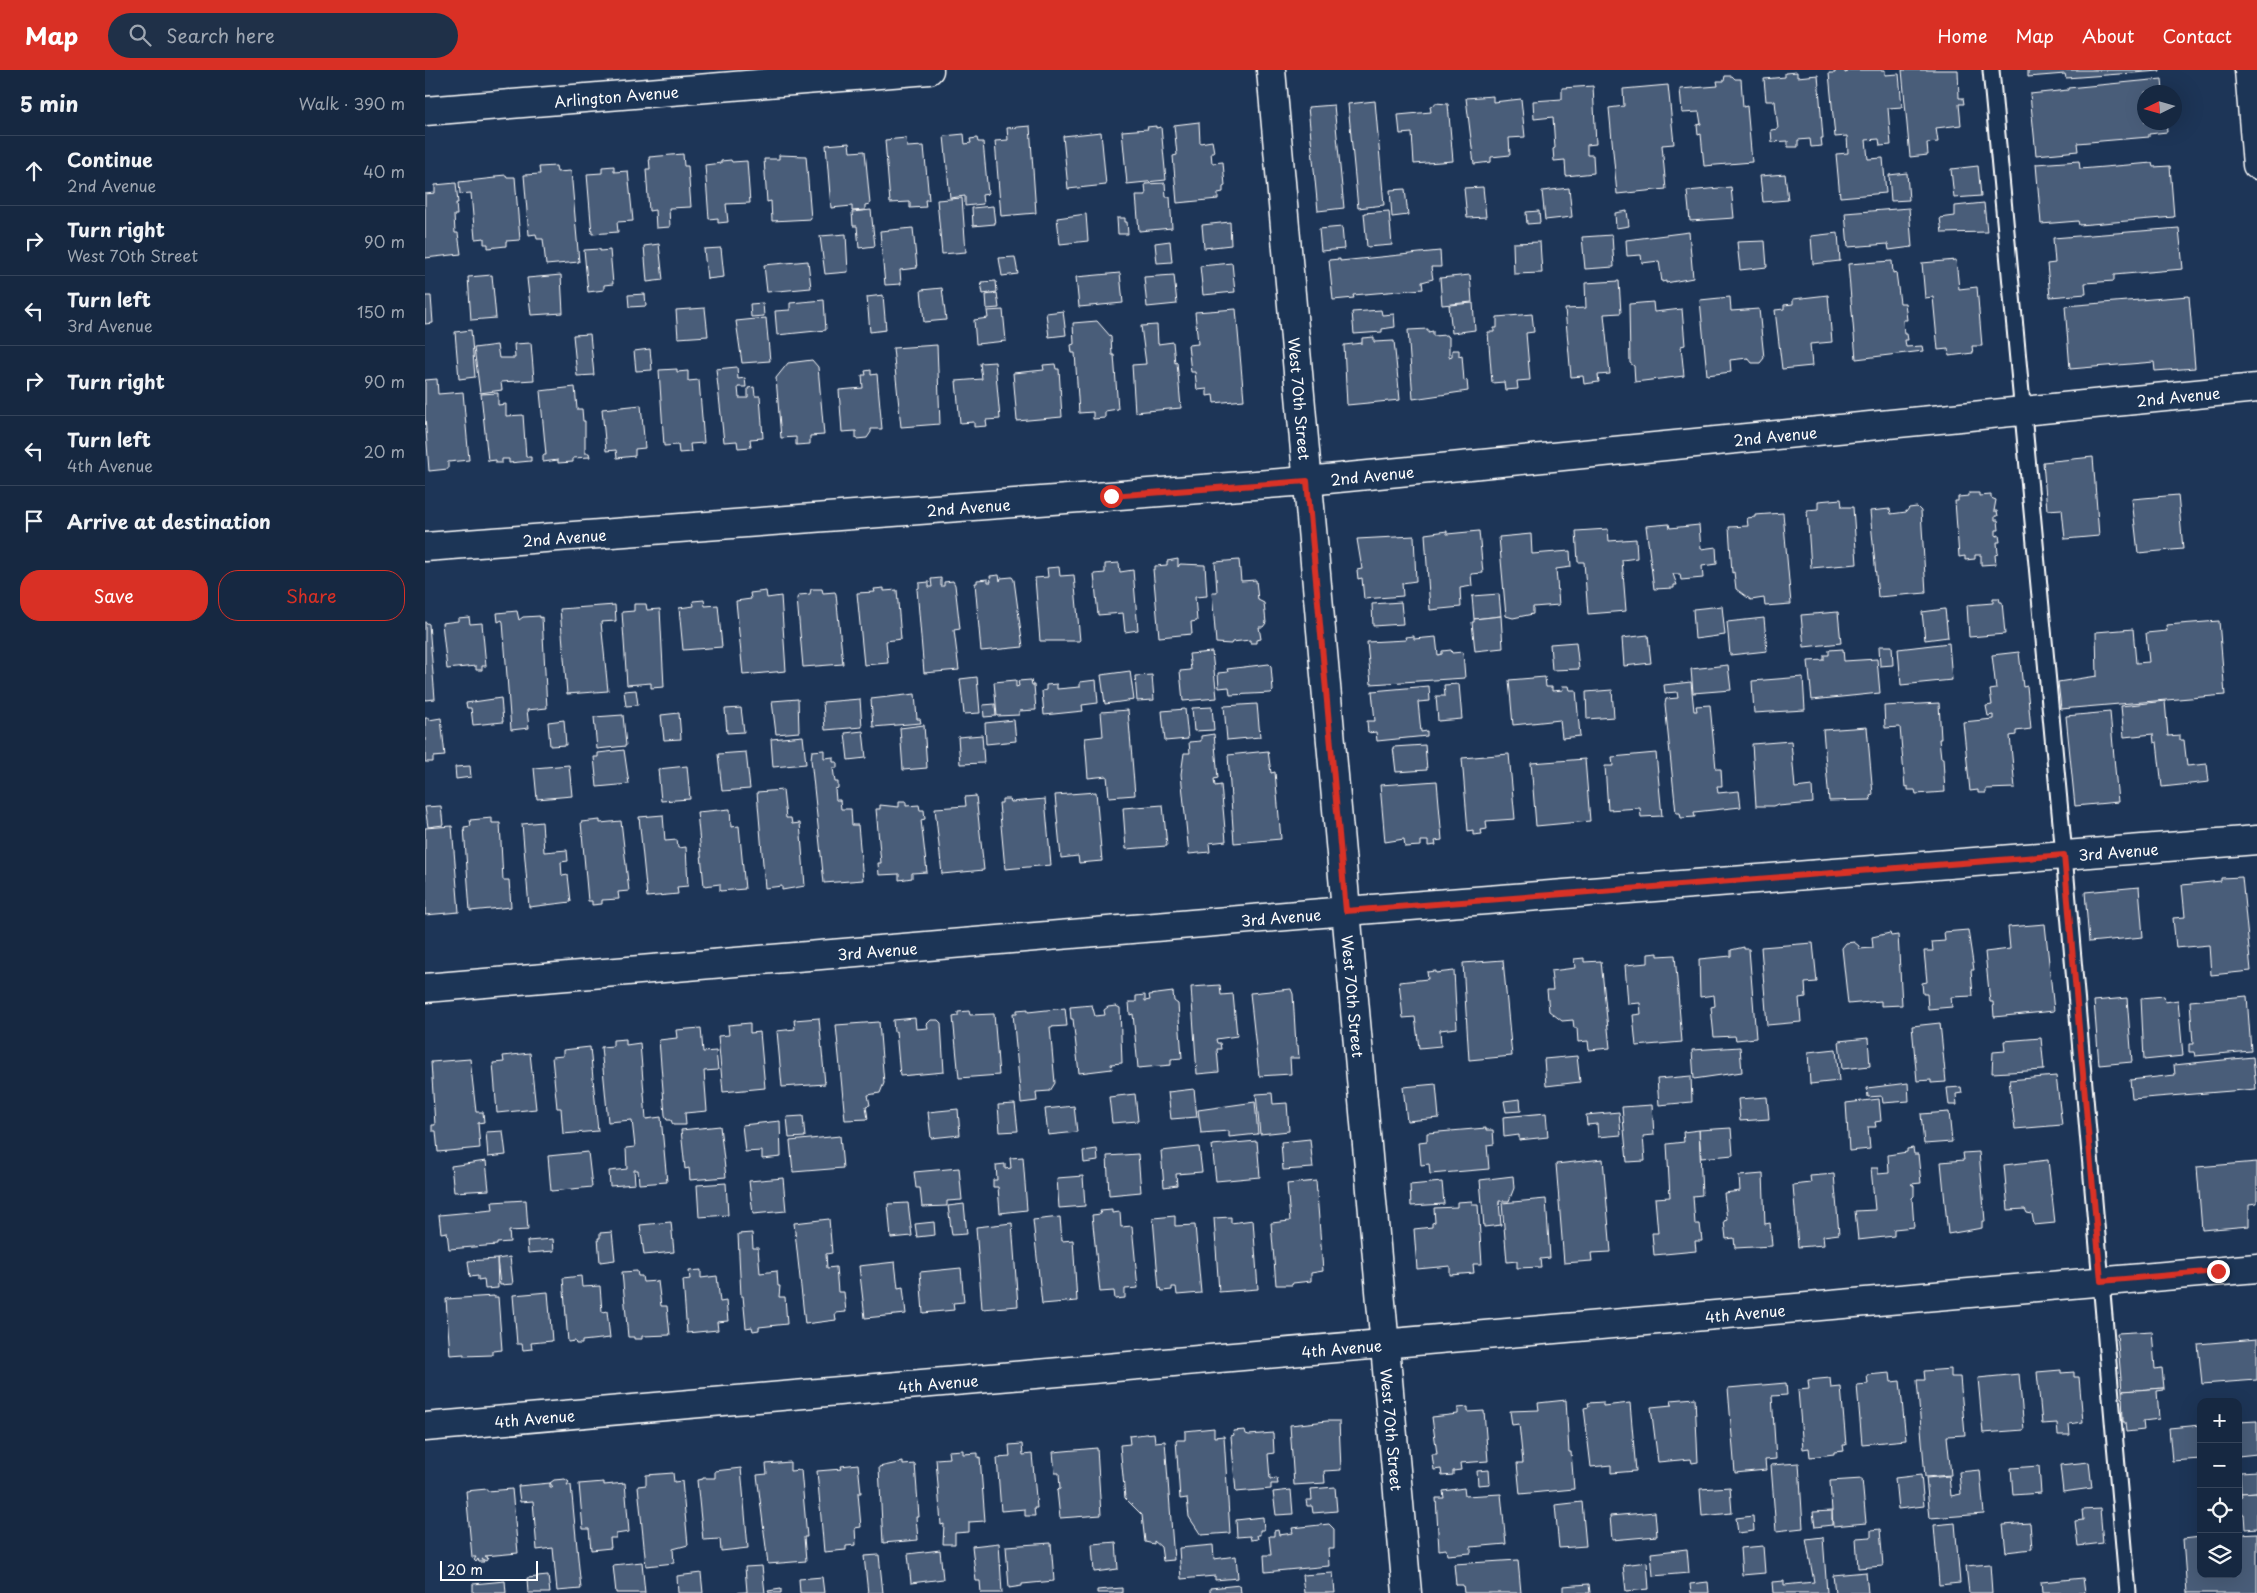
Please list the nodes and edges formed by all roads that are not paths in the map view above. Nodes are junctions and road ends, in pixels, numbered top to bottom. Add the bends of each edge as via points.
1 (929, 70) edge
2 (1271, 70) edge
3 (1991, 70) edge
4 (2249, 70) edge
5 (425, 111) edge
6 (2257, 165) edge
7 (2257, 388) edge
8 (2023, 411) junction
9 (1307, 481) junction
10 (425, 548) edge
11 (2257, 840) edge
12 (2064, 855) junction
13 (1346, 911) junction
14 (425, 988) edge
15 (2257, 1268) edge
16 (2101, 1281) junction
17 (1385, 1344) junction
18 (425, 1427) edge
19 (1407, 1593) edge
20 (2128, 1593) edge

1 - 5 street, Arlington Avenue
2 - 9 street, West 70th Street
3 - 8 lane
4 - 6 street
7 - 8 street, 2nd Avenue
8 - 9 street, 2nd Avenue
8 - 12 lane
9 - 10 street, 2nd Avenue
9 - 13 street, West 70th Street
11 - 12 street, 3rd Avenue
12 - 13 street, 3rd Avenue
12 - 16 lane
13 - 14 street, 3rd Avenue
13 - 17 street, West 70th Street
15 - 16 street, 4th Avenue
16 - 17 street, 4th Avenue
16 - 20 lane
17 - 18 street, 4th Avenue
17 - 19 street, West 70th Street

